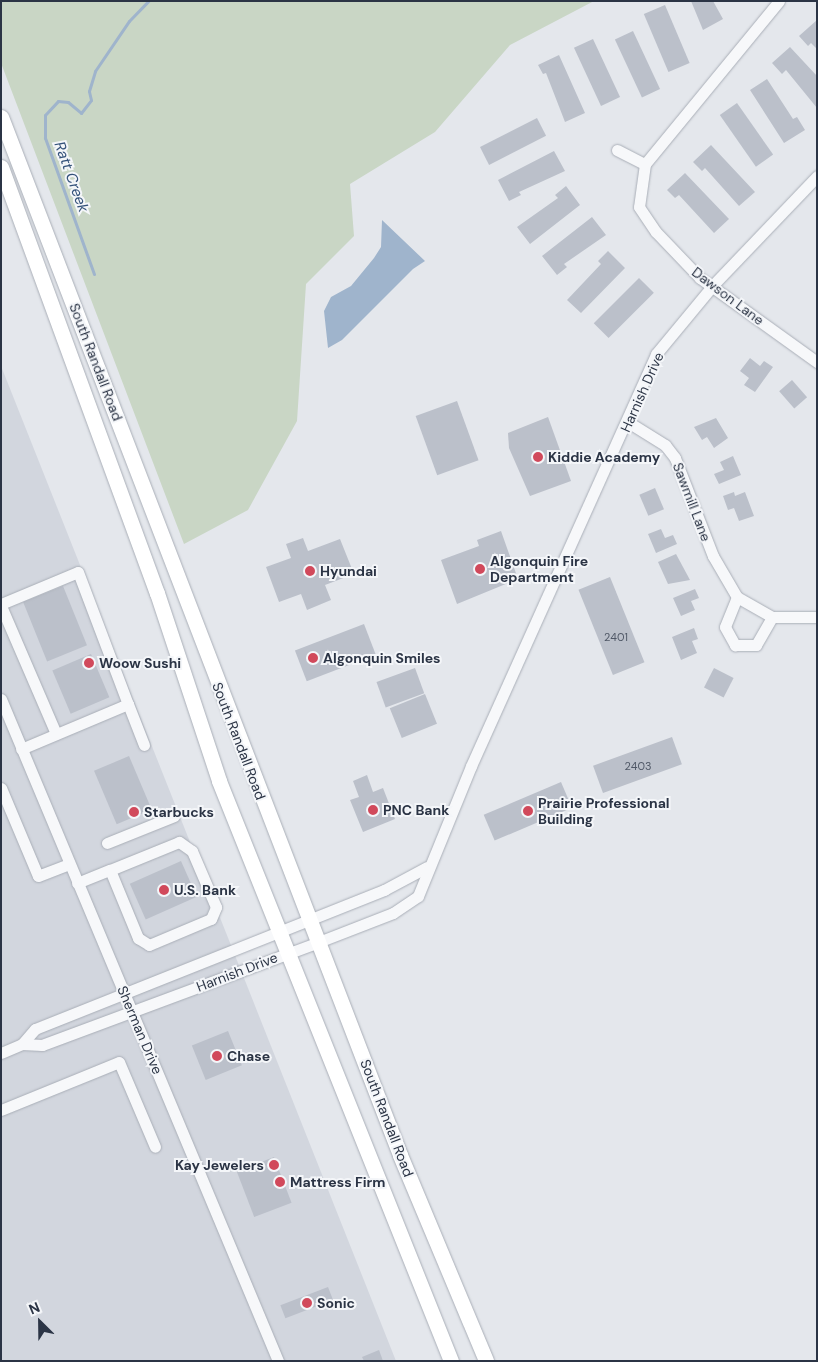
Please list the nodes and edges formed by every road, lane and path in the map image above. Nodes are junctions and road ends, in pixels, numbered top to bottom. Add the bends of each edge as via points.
1 (779, 1) edge
2 (1, 117) edge
3 (617, 150) dead end
4 (645, 164) junction
5 (1, 167) edge
6 (817, 176) edge
7 (713, 285) junction
8 (817, 362) edge
9 (628, 422) junction
10 (737, 597) junction
11 (1, 605) edge
12 (817, 616) edge
13 (772, 617) junction
14 (1, 699) edge
15 (128, 704) junction
16 (56, 734) junction
17 (144, 744) dead end
18 (21, 749) junction
19 (1, 788) edge
20 (174, 816) dead end
21 (107, 843) dead end
22 (69, 864) junction
23 (427, 867) junction
24 (110, 870) junction
25 (77, 883) junction
26 (311, 917) junction
27 (280, 930) junction
28 (321, 942) junction
29 (289, 952) junction
30 (124, 992) junction
31 (133, 1011) junction
32 (22, 1044) junction
33 (1, 1053) edge
34 (1, 1110) edge
35 (155, 1147) dead end
36 (278, 1361) edge
37 (451, 1361) edge
38 (486, 1361) edge

1 - 4 street
2 - 26 main road, South Randall Road via 225,705
3 - 4 street
4 - 7 street, Dawson Lane via 639,207 656,232 700,278
5 - 27 main road, South Randall Road via 157,593 219,781
6 - 7 street, Harnish Drive
7 - 8 street, Dawson Lane
7 - 9 street, Harnish Drive via 656,354
9 - 10 street, Sawmill Lane via 665,445 675,458 713,556
9 - 23 street, Harnish Drive
10 - 13 street, Sawmill Lane
10 - 13 street via 725,627 735,645 756,645
11 - 15 street via 78,572
11 - 16 street
12 - 13 street
14 - 18 street, Sherman Drive
15 - 16 street
15 - 17 street
16 - 18 street
18 - 22 street, Sherman Drive
19 - 22 street via 38,876
20 - 21 street
22 - 25 street, Sherman Drive
23 - 26 street, Harnish Drive via 384,890
23 - 28 street, Harnish Drive via 418,896 407,904
24 - 24 street via 138,938 149,945 211,919 216,907 192,851 179,842
24 - 25 street
25 - 30 street, Sherman Drive
26 - 27 street, Harnish Drive
26 - 28 main road, South Randall Road
27 - 29 main road, South Randall Road
27 - 30 street, Harnish Drive
28 - 29 street, Harnish Drive
28 - 38 main road, South Randall Road via 400,1155
29 - 31 street, Harnish Drive
29 - 37 main road, South Randall Road via 357,1134
30 - 31 street, Sherman Drive
30 - 32 street, Harnish Drive via 35,1029
31 - 32 street, Harnish Drive via 42,1045
31 - 36 street, Sherman Drive
32 - 33 street, Harnish Drive
34 - 35 street via 119,1062

